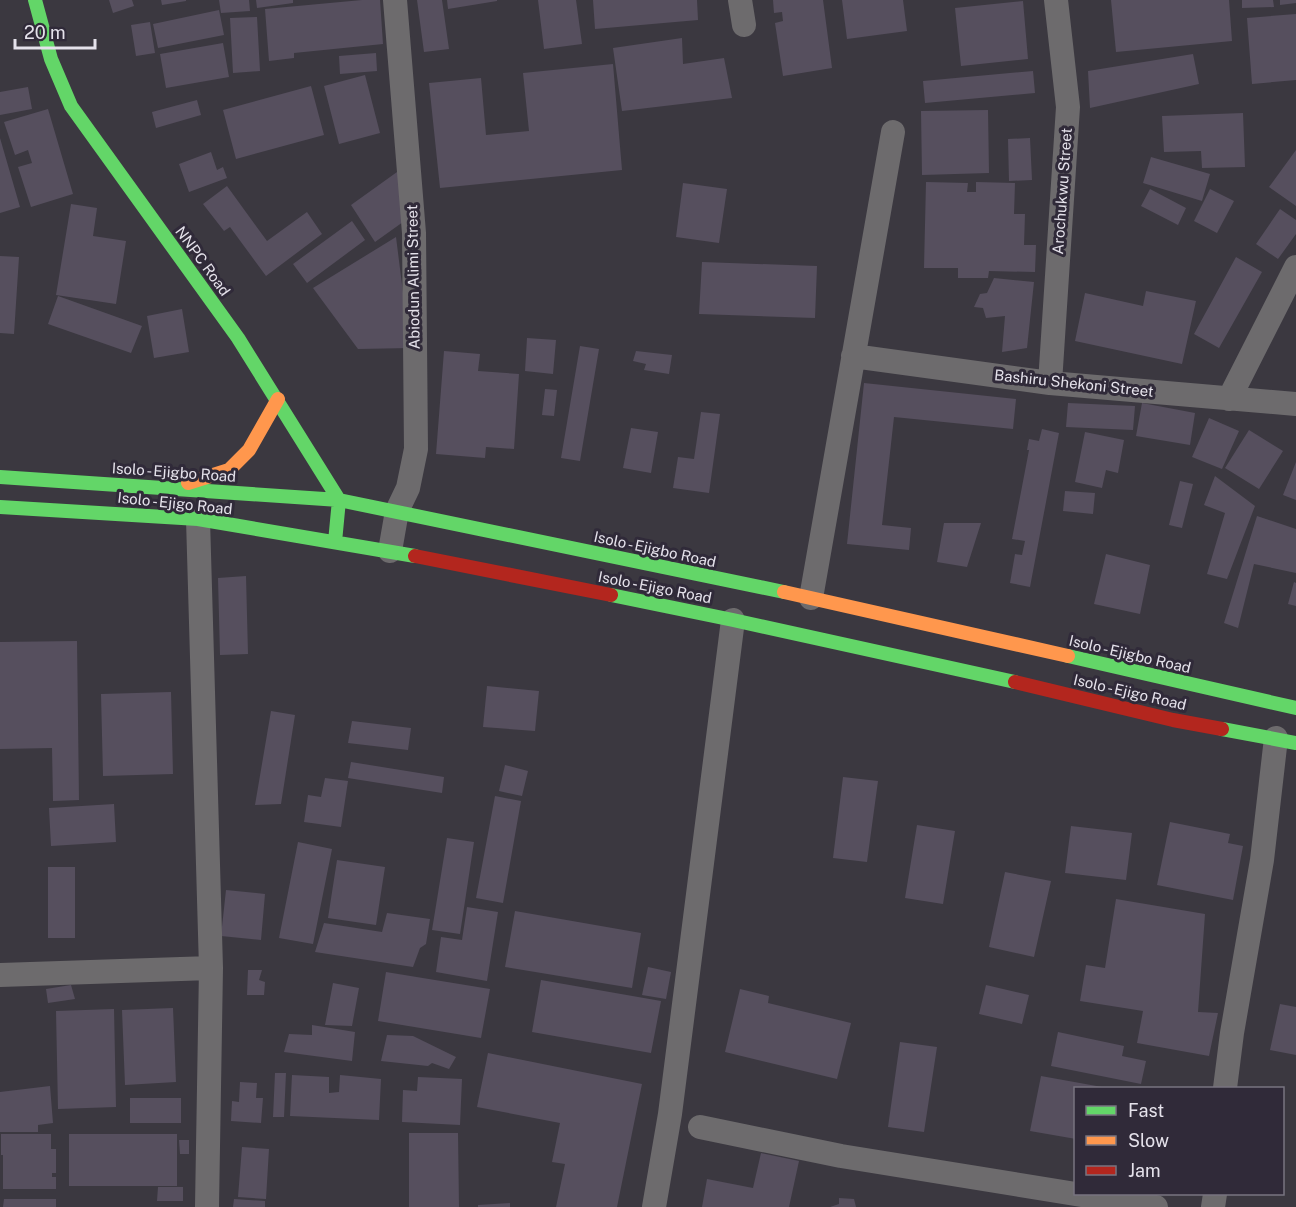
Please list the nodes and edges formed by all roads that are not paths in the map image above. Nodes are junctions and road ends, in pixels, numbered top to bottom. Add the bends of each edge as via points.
1 (35, 0) edge
2 (395, 0) edge
3 (740, 0) edge
4 (1056, 0) edge
5 (744, 26) dead end
6 (893, 132) dead end
7 (1296, 267) edge
8 (853, 356) junction
9 (1050, 382) junction
10 (278, 399) junction
11 (1229, 399) junction
12 (1296, 404) edge
13 (0, 477) edge
14 (172, 488) junction
15 (339, 501) junction
16 (0, 507) edge
17 (397, 511) junction
18 (198, 519) junction
19 (335, 542) junction
20 (390, 551) junction
21 (811, 598) junction
22 (733, 620) junction
23 (1296, 708) edge
24 (1286, 741) edge
25 (211, 968) junction
26 (0, 975) edge
27 (1225, 1087) edge
28 (700, 1127) dead end
29 (1074, 1194) edge
30 (1082, 1195) edge
31 (207, 1207) edge
32 (654, 1207) edge
33 (1156, 1207) edge

1 - 10 main road, NNPC Road via 51,59 71,106
2 - 17 street, Abiodun Alimi Street via 414,233 416,449 408,488
3 - 5 street
4 - 9 street, Arochukwu Street via 1068,107
6 - 8 street
7 - 11 street
8 - 9 street, Bashiru Shekoni Street
8 - 21 street
9 - 11 street, Bashiru Shekoni Street
10 - 14 main road via 249,450 229,470
10 - 15 main road, NNPC Road
11 - 12 street, Bashiru Shekoni Street
13 - 14 main road, Isolo - Ejigbo Road
14 - 15 main road, Isolo - Ejigbo Road
15 - 17 main road, Isolo - Ejigbo Road
15 - 19 main road
16 - 18 main road, Isolo - Ejigo Road
17 - 20 street, Abiodun Alimi Street
17 - 21 main road, Isolo - Ejigbo Road
18 - 19 main road, Isolo - Ejigo Road
18 - 25 street
19 - 20 main road, Isolo - Ejigo Road
20 - 22 main road, Isolo - Ejigo Road
21 - 23 main road, Isolo - Ejigbo Road
22 - 24 main road, Isolo - Ejigo Road via 1173,720
22 - 32 street via 670,1114
24 - 27 street via 1262,860
25 - 26 street
25 - 31 street
28 - 29 street via 841,1156
30 - 33 street

